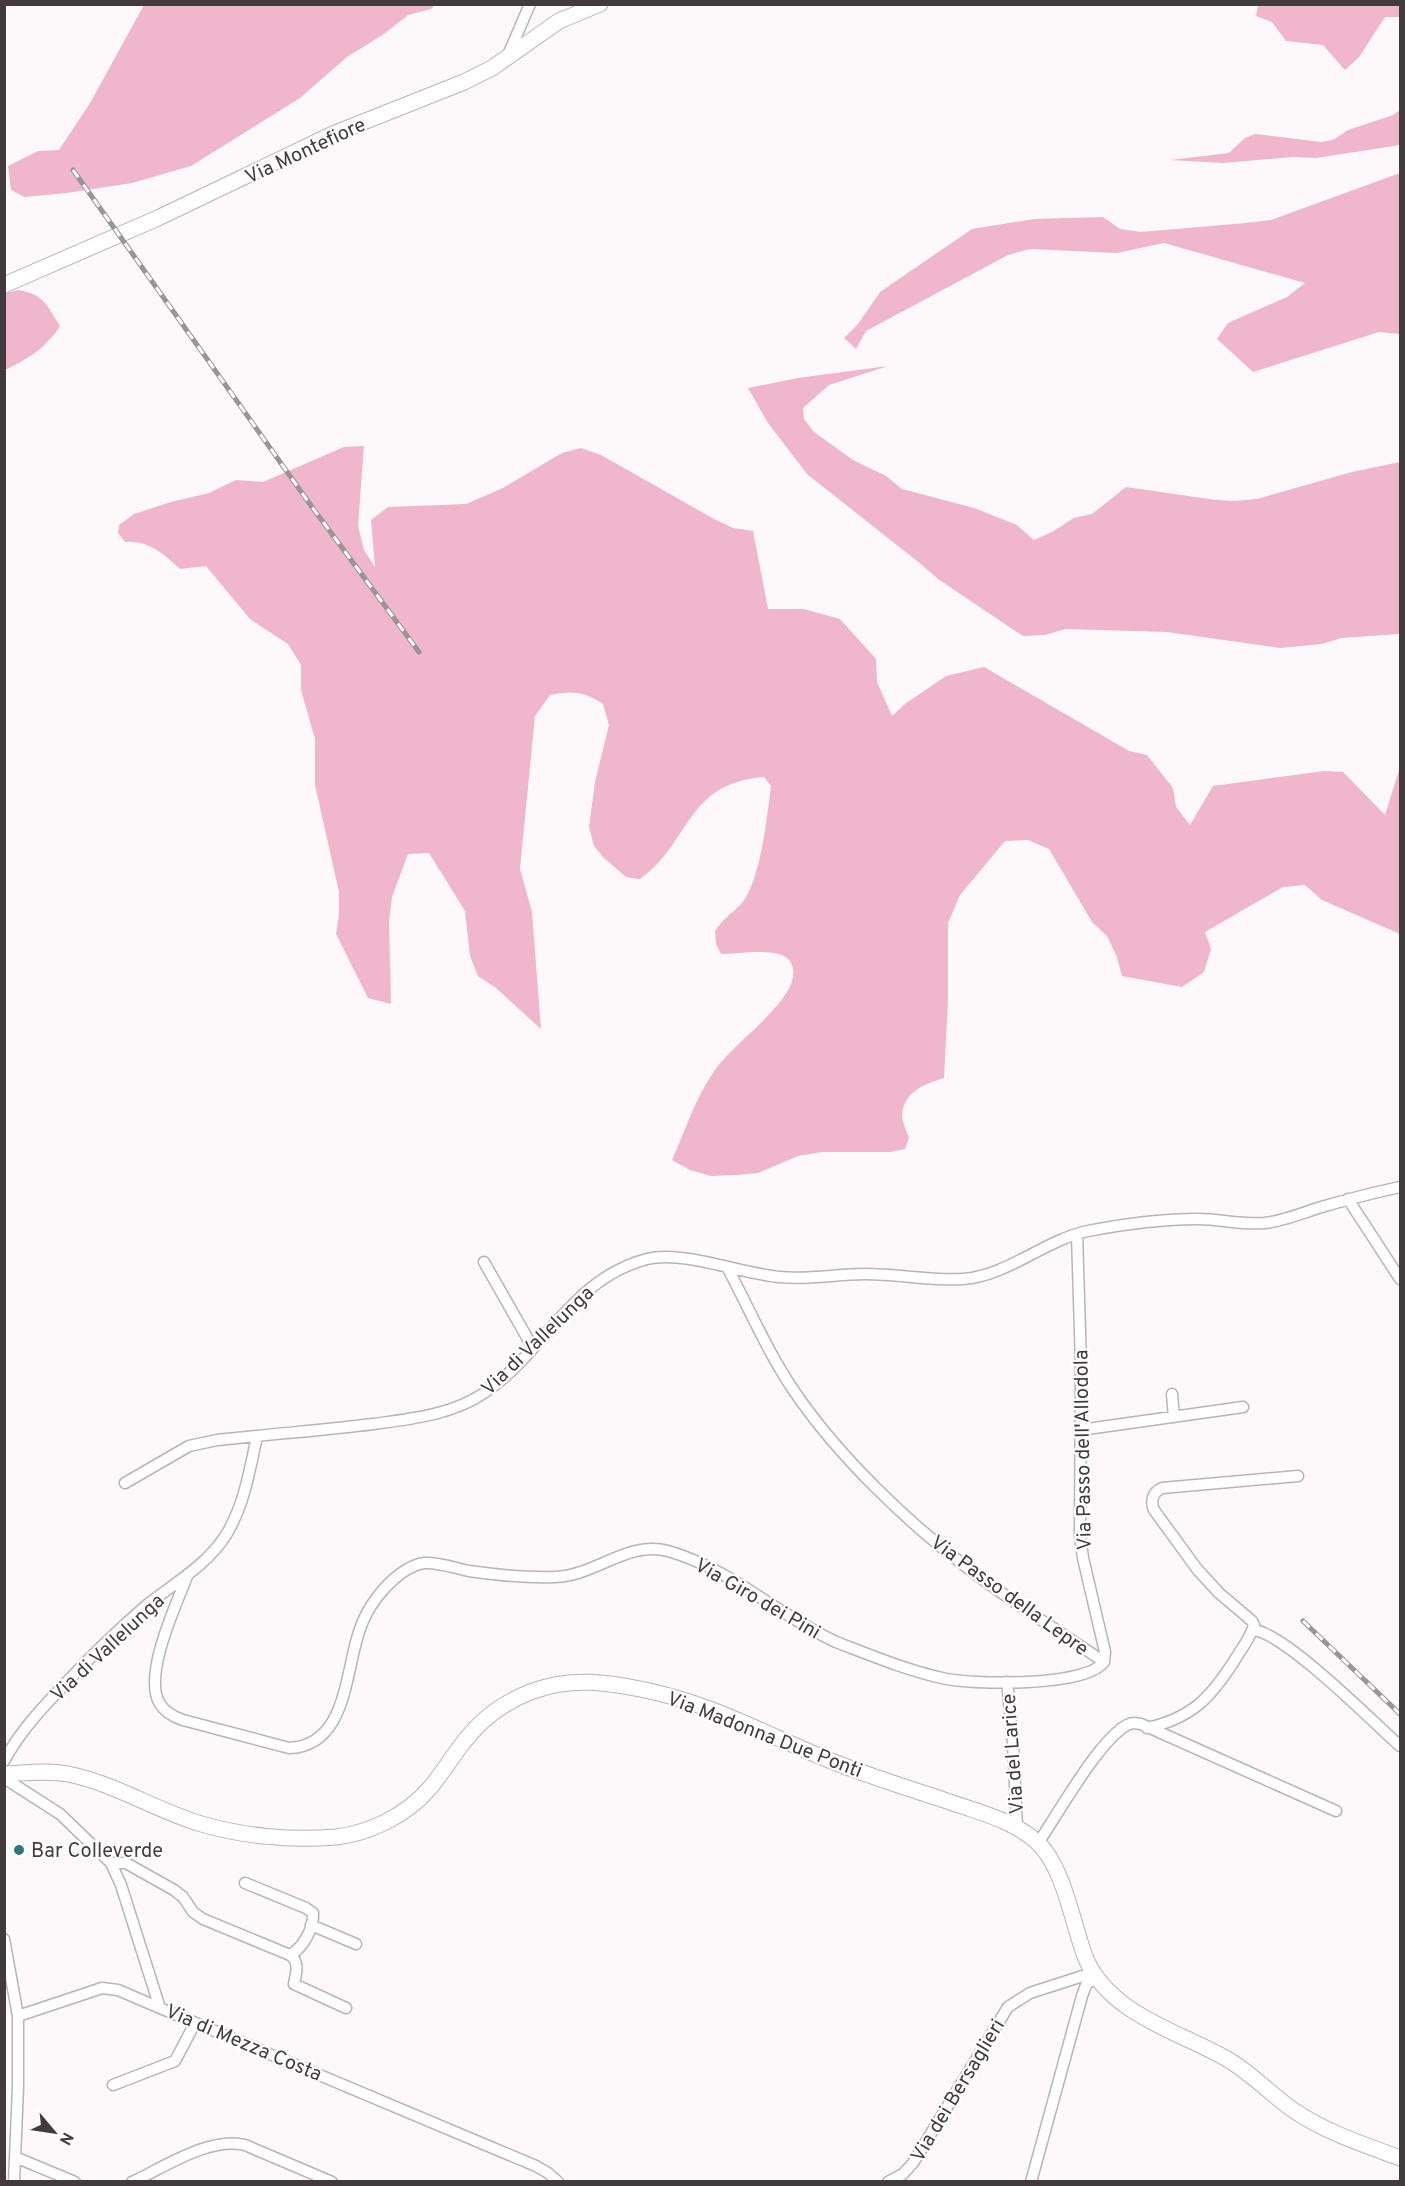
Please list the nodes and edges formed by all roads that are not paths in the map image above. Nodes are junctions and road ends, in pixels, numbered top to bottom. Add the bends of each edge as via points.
1 (530, 4) edge
2 (600, 4) edge
3 (507, 58) junction
4 (4, 285) edge
5 (1401, 1187) edge
6 (1348, 1199) junction
7 (1077, 1234) junction
8 (484, 1262) dead end
9 (727, 1267) junction
10 (1401, 1279) edge
11 (532, 1348) junction
12 (1172, 1394) dead end
13 (1243, 1407) dead end
14 (1174, 1417) junction
15 (1080, 1430) junction
16 (257, 1436) junction
17 (1298, 1476) dead end
18 (125, 1483) dead end
19 (188, 1574) junction
20 (1253, 1630) junction
21 (1104, 1662) junction
22 (1007, 1682) junction
23 (1147, 1728) junction
24 (1401, 1746) edge
25 (4, 1761) edge
26 (4, 1776) edge
27 (1336, 1811) dead end
28 (1017, 1827) junction
29 (1038, 1843) junction
30 (111, 1863) junction
31 (245, 1884) dead end
32 (311, 1924) junction
33 (4, 1939) edge
34 (356, 1944) dead end
35 (290, 1955) junction
36 (1094, 1975) junction
37 (160, 2008) junction
38 (346, 2008) dead end
39 (18, 2016) junction
40 (195, 2023) junction
41 (113, 2085) dead end
42 (15, 2157) junction
43 (1401, 2158) edge
44 (14, 2181) edge
45 (75, 2181) edge
46 (132, 2181) edge
47 (332, 2181) edge
48 (558, 2181) edge
49 (888, 2181) edge
50 (1031, 2181) edge

1 - 3 street
2 - 3 main road, Via Montefiore via 559,21
3 - 4 main road, Via Montefiore via 464,82 333,134 158,218
5 - 6 street, Via di Vallelunga
6 - 7 street, Via di Vallelunga via 1268,1223 1172,1220
6 - 10 street
7 - 9 street, Via di Vallelunga via 977,1278 867,1274 786,1278
7 - 15 street, Via Passo dell'Allodola
8 - 11 street
9 - 11 street, Via di Vallelunga via 662,1257 624,1267 582,1294
9 - 21 street, Via Passo della Lepre via 793,1390 852,1462 966,1567
11 - 16 street, Via di Vallelunga via 486,1392 451,1409 326,1430
12 - 14 street
13 - 14 street
14 - 15 street
15 - 21 street, Via Passo dell'Allodola via 1081,1550
16 - 18 street via 189,1446
16 - 19 street, Via di Vallelunga via 231,1526 209,1557
17 - 20 street via 1162,1488 1152,1500 1154,1510 1185,1555 1219,1593 1252,1621
19 - 22 street, Via Giro dei Pini via 157,1665 155,1685 159,1702 183,1720 284,1748 296,1748 314,1740 332,1722 344,1697 358,1635 368,1612 392,1581 423,1563 558,1577 584,1572 638,1550 664,1550 730,1578 844,1645 939,1678
19 - 25 street, Via di Vallelunga via 95,1652 30,1722
20 - 23 street via 1204,1700 1179,1718
20 - 24 street via 1295,1652
21 - 22 street, Via Giro dei Pini via 1096,1670 1060,1679
22 - 28 street, Via del Larice
23 - 27 street
23 - 29 street via 1138,1723 1128,1724 1102,1749
26 - 28 main road, Via Madonna Due Ponti via 42,1772 79,1777 231,1831 298,1837 344,1836 386,1822 413,1804 435,1783 471,1732 506,1704 546,1687 589,1681 644,1689 696,1703 838,1764
26 - 30 street, Via di Mezza Costa via 60,1814
28 - 29 main road, Via Madonna Due Ponti
29 - 36 main road, Via Madonna Due Ponti via 1053,1863 1082,1951
30 - 35 street via 126,1863 174,1890 203,1919
30 - 37 street, Via di Mezza Costa
31 - 32 street via 311,1910
32 - 34 street
32 - 35 street via 303,1943
33 - 39 street
35 - 38 street via 297,1965 294,1984
36 - 43 main road, Via Madonna Due Ponti via 1121,2003 1238,2066 1307,2118 1341,2136
36 - 49 street, Via dei Bersaglieri via 1030,1993 1008,2007 915,2160 903,2174
36 - 50 street via 1083,1992
37 - 39 street via 118,1990 102,1988
37 - 40 street, Via di Mezza Costa
39 - 42 street
40 - 41 street via 175,2061
40 - 48 street, Via di Mezza Costa via 536,2166
42 - 44 street
42 - 45 street
46 - 47 street via 205,2148 234,2142

